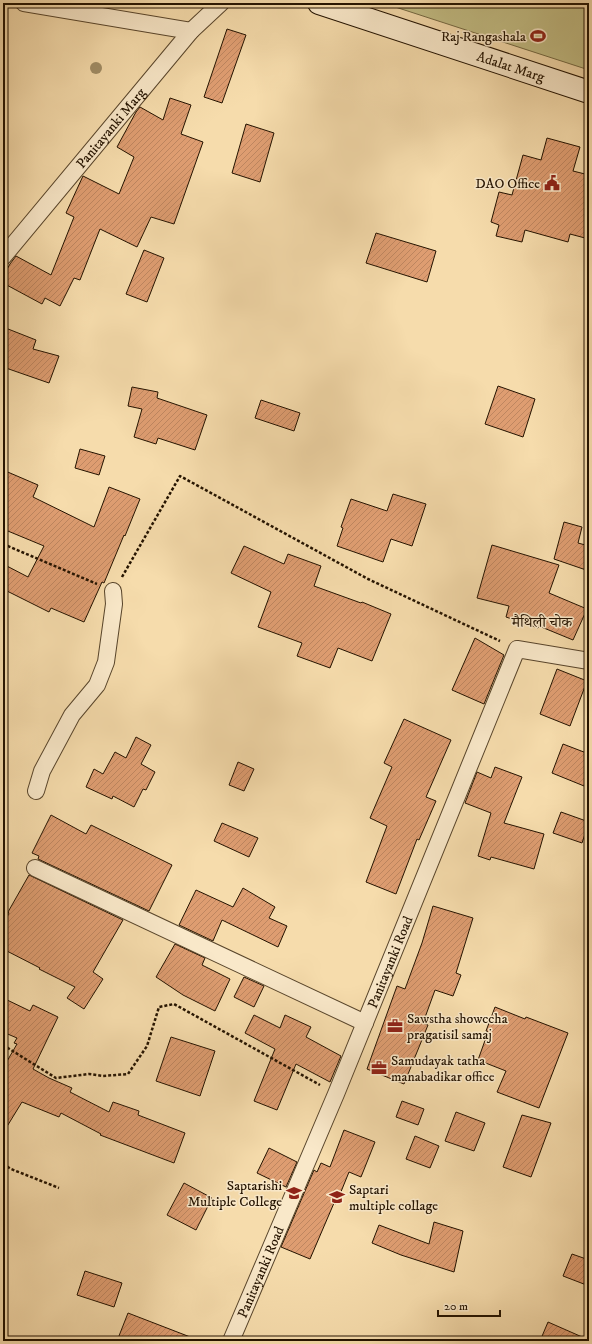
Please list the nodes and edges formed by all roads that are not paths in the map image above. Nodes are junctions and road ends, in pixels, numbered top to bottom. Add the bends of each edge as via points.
1 (24, 3) edge
2 (221, 3) edge
3 (319, 3) edge
4 (191, 31) junction
5 (589, 92) edge
6 (3, 257) edge
7 (113, 591) road end
8 (589, 660) edge
9 (36, 791) dead end
10 (35, 868) dead end
11 (365, 1023) junction
12 (231, 1341) edge

1 - 4 street
2 - 4 street, Panitayanki Marg
3 - 5 main road, Adalat Marg
4 - 6 street, Panitayanki Marg
7 - 9 street via 114,604 106,662 97,685 72,715 42,771
8 - 11 street, Panitayanki Road via 517,649
10 - 11 street
11 - 12 street, Panitayanki Road

